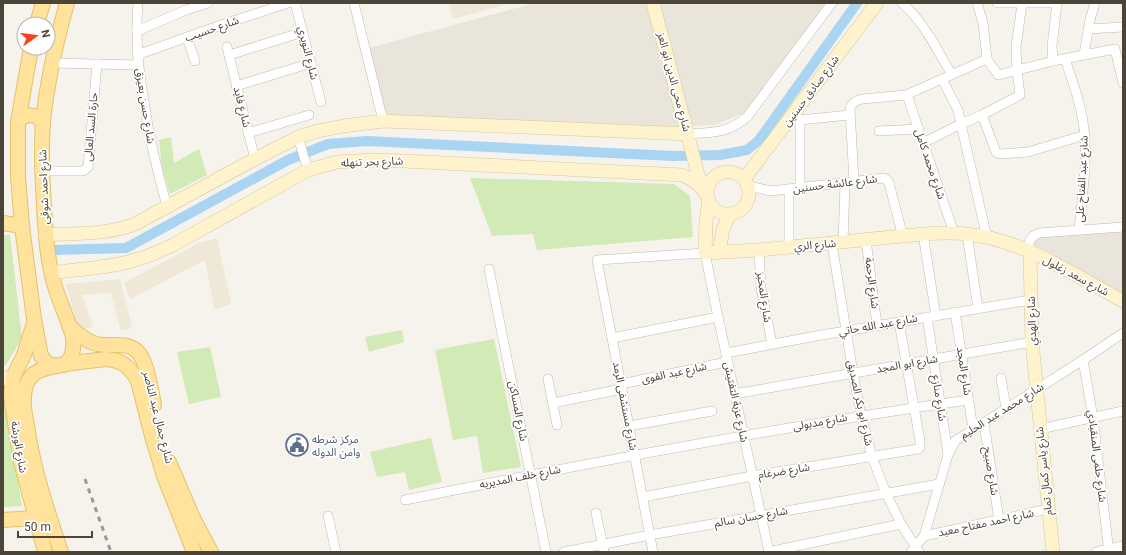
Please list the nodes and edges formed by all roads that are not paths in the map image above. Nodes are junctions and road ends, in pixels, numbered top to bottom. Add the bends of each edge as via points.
1 (43, 3) edge
2 (67, 3) edge
3 (138, 3) edge
4 (208, 3) edge
5 (288, 3) edge
6 (295, 3) edge
7 (354, 3) edge
8 (652, 3) edge
9 (832, 3) edge
10 (877, 3) edge
11 (902, 3) edge
12 (978, 3) edge
13 (997, 3) edge
14 (1049, 3) edge
15 (1057, 3) edge
16 (1095, 3) edge
17 (1022, 4) edge
18 (39, 16) edge
19 (1123, 28) edge
20 (1088, 29) junction
21 (137, 31) junction
22 (303, 32) junction
23 (187, 37) junction
24 (1084, 54) junction
25 (30, 56) edge
26 (137, 56) junction
27 (988, 59) junction
28 (1065, 59) junction
29 (195, 61) dead end
30 (1053, 61) junction
31 (53, 63) junction
32 (311, 63) junction
33 (97, 64) junction
34 (138, 65) junction
35 (1017, 70) junction
36 (952, 75) junction
37 (942, 79) junction
38 (1123, 83) edge
39 (236, 86) junction
40 (907, 95) junction
41 (22, 98) junction
42 (46, 102) junction
43 (321, 102) dead end
44 (309, 115) dead end
45 (850, 115) junction
46 (982, 115) junction
47 (796, 119) junction
48 (383, 121) junction
49 (18, 122) junction
50 (43, 123) junction
51 (961, 124) junction
52 (918, 129) junction
53 (248, 132) junction
54 (879, 132) dead end
55 (1085, 135) junction
56 (690, 140) junction
57 (300, 142) junction
58 (923, 143) junction
59 (255, 158) junction
60 (695, 160) junction
61 (308, 166) junction
62 (42, 171) junction
63 (724, 173) junction
64 (682, 175) junction
65 (850, 182) junction
66 (746, 183) junction
67 (800, 188) junction
68 (789, 189) junction
69 (708, 197) junction
70 (167, 206) junction
71 (730, 214) junction
72 (3, 223) edge
73 (22, 226) junction
74 (1123, 227) edge
75 (1079, 230) junction
76 (954, 233) junction
77 (923, 234) junction
78 (967, 234) junction
79 (45, 235) junction
80 (903, 236) junction
81 (987, 238) junction
82 (866, 240) junction
83 (837, 243) junction
84 (789, 247) junction
85 (759, 250) junction
86 (705, 252) junction
87 (719, 252) junction
88 (1030, 252) junction
89 (597, 260) joint
90 (489, 269) dead end
91 (51, 273) junction
92 (1030, 300) junction
93 (1123, 301) edge
94 (978, 308) junction
95 (955, 312) junction
96 (931, 316) junction
97 (718, 317) junction
98 (34, 319) junction
99 (899, 322) junction
100 (68, 325) junction
101 (877, 325) junction
102 (846, 331) junction
103 (1123, 333) edge
104 (612, 338) junction
105 (1032, 342) junction
106 (772, 344) junction
107 (138, 352) junction
108 (961, 354) junction
109 (726, 357) junction
110 (933, 359) junction
111 (1083, 360) junction
112 (124, 363) junction
113 (906, 364) junction
114 (60, 365) junction
115 (853, 373) junction
116 (8, 378) edge
117 (1001, 378) dead end
118 (548, 379) dead end
119 (622, 387) junction
120 (1036, 390) junction
121 (734, 394) junction
122 (968, 400) junction
123 (553, 403) junction
124 (940, 404) junction
125 (914, 408) junction
126 (1006, 408) junction
127 (712, 411) dead end
128 (1123, 411) edge
129 (861, 415) junction
130 (1093, 418) junction
131 (984, 422) junction
132 (557, 425) dead end
133 (629, 426) junction
134 (973, 429) junction
135 (1040, 429) junction
136 (744, 435) junction
137 (948, 455) junction
138 (635, 456) junction
139 (872, 457) junction
140 (531, 475) junction
141 (752, 476) junction
142 (939, 484) junction
143 (886, 493) junction
144 (643, 497) junction
145 (405, 500) dead end
146 (1048, 509) junction
147 (596, 513) dead end
148 (761, 515) junction
149 (328, 516) dead end
150 (35, 518) junction
151 (3, 520) edge
152 (999, 520) junction
153 (900, 524) junction
154 (650, 534) junction
155 (924, 536) junction
156 (188, 538) junction
157 (1123, 546) edge
158 (603, 548) edge
159 (916, 550) edge
160 (1109, 550) edge
161 (44, 552) edge
162 (61, 552) edge
163 (190, 552) edge
164 (194, 552) edge
165 (211, 552) edge
166 (336, 552) edge
167 (546, 552) edge
168 (564, 552) edge
169 (653, 552) edge
170 (768, 552) edge
171 (1054, 552) edge
172 (1096, 552) edge

1 - 18 main road
2 - 31 main road, شارع احمد شوقى
3 - 21 street, شارع حسن بعيزق
4 - 21 street
5 - 23 street, شارع حسيب
6 - 22 street, شارع النويري
7 - 48 street
8 - 56 main road, شارع محى الدين ابو العز
9 - 56 street via 747,117 727,130
10 - 47 main road, شارع صادق حسنين
11 - 36 street via 922,26
12 - 27 street
13 - 17 street
14 - 17 street
15 - 30 street via 1052,46
16 - 20 street
17 - 35 street via 1016,47
19 - 20 street
20 - 24 street
21 - 26 street, شارع حسن بعيزق
22 - 32 street, شارع النويري
22 - 39 street, شارع فايد via 228,51
23 - 26 street, شارع حسيب
23 - 29 street
24 - 28 street
24 - 38 street via 1115,49
25 - 41 main road
26 - 34 street, شارع حسن بعيزق
27 - 35 street via 998,75
27 - 36 street
28 - 30 street
28 - 55 street, شارع عبد الفتاح على via 1082,113
30 - 35 street
31 - 33 street
31 - 42 main road, شارع احمد شوقى
32 - 39 street
32 - 43 street, شارع النويري
33 - 34 street
33 - 62 street, حارة السد العالى via 88,167 83,171
34 - 70 street, شارع حسن بعيزق via 149,135
35 - 46 street via 1020,95
36 - 37 street
37 - 40 street
37 - 51 street via 958,110
39 - 53 street, شارع فايد
40 - 45 street via 856,100 852,104
40 - 52 street, شارع محمد كامل
41 - 42 main road via 31,107 39,107
41 - 49 main road
42 - 50 main road, شارع احمد شوقى
44 - 53 street
45 - 47 street
45 - 65 street, شارع ابو بكر الصديق
46 - 51 street
46 - 55 street via 996,152 1000,154 1028,152
47 - 66 main road, شارع صادق حسنين
47 - 67 street
48 - 56 main road
48 - 57 main road via 318,131
49 - 50 main road via 31,115 38,117
49 - 73 main road via 18,177
50 - 62 main road, شارع احمد شوقى
51 - 58 street
51 - 81 street
52 - 54 street
52 - 58 street, شارع محمد كامل
53 - 59 street, شارع فايد
55 - 75 street, شارع عبد الفتاح على
56 - 60 main road, شارع محى الدين ابو العز
57 - 59 main road
57 - 61 street
58 - 76 street, شارع محمد كامل
59 - 70 main road
60 - 63 main road via 707,170
60 - 64 main road via 690,169
60 - 69 main road, شارع محى الدين ابو العز via 699,178
61 - 64 main road, شارع بحر تنهله via 337,162 396,160
61 - 91 main road, شارع بحر تنهله via 173,245 151,255 137,260
62 - 79 main road, شارع احمد شوقى
63 - 66 main road via 738,174
63 - 69 main road via 712,180 708,187
64 - 69 main road, شارع بحر تنهله via 699,184
65 - 67 street, شارع عائشة حسنين
65 - 80 street, شارع عائشة حسنين via 884,178 888,180
65 - 83 street, شارع ابو بكر الصديق
66 - 68 street, شارع عائشة حسنين via 768,191
66 - 71 main road via 749,192 746,204
67 - 68 street, شارع عائشة حسنين
68 - 84 street
69 - 71 main road via 718,211
69 - 86 main road
70 - 79 main road via 123,229
71 - 87 main road via 723,229
72 - 73 main road
73 - 98 main road
74 - 75 street
75 - 88 street via 1036,234 1030,239
76 - 77 main road, شارع الري
76 - 78 main road, شارع الري
77 - 80 main road, شارع الري
77 - 96 street, شارع منازع
78 - 81 main road, شارع الري
78 - 94 street
79 - 91 main road, شارع احمد شوقى
80 - 82 main road, شارع الري
81 - 88 main road, شارع الري via 1012,244
82 - 83 main road, شارع الري
82 - 101 street, شارع الرحمة
83 - 84 main road, شارع الري
83 - 102 street, شارع ابو بكر الصديق
84 - 85 main road, شارع الري
85 - 87 main road, شارع الري
85 - 106 street, شارع المخبز via 762,294
86 - 87 main road, شارع الري
86 - 89 street, شارع الري
86 - 97 street, شارع عزبة التفتيش
88 - 92 main road, شارع الهدي
88 - 93 main road, شارع سعد زغلول
89 - 104 street, شارع مستشفى الرمد
90 - 140 street, شارع المساكن
91 - 100 main road, شارع احمد شوقى
92 - 94 street, شارع عبد الله حاتي
92 - 105 main road, شارع الهدي
94 - 95 street, شارع عبد الله حاتي
95 - 96 street, شارع عبد الله حاتي
95 - 108 street, شارع المجد
96 - 99 street, شارع عبد الله حاتي
96 - 110 street, شارع منازع
97 - 104 street
97 - 109 street, شارع عزبة التفتيش
98 - 114 main road via 41,356 48,364
98 - 116 main road, شارع الورشة via 28,344
99 - 101 street, شارع عبد الله حاتي
99 - 113 street
100 - 107 main road via 88,341 98,344 121,344
100 - 114 main road, شارع احمد شوقى via 73,337 73,350 68,362
101 - 102 street, شارع عبد الله حاتي
102 - 106 street, شارع عبد الله حاتي
102 - 115 street, شارع ابو بكر الصديق
103 - 111 street, شارع محمد عبد الحليم
104 - 119 street, شارع مستشفى الرمد
105 - 108 street, شارع ابو المجد
105 - 120 main road, شارع الهدي
106 - 109 street, شارع عبد الله حاتي
107 - 112 main road
107 - 165 main road, شارع جمال عبد الناصر via 146,368 168,460
108 - 110 street, شارع ابو المجد
108 - 122 street, شارع المجد
109 - 119 street, شارع عبد القوى
109 - 121 street, شارع عزبة التفتيش
110 - 113 street, شارع ابو المجد
110 - 124 street, شارع منازع
111 - 120 street, شارع محمد عبد الحليم
111 - 130 street, شارع حلمى المنقبادي
112 - 114 main road via 106,359
112 - 156 main road, شارع جمال عبد الناصر via 138,381 158,456
113 - 115 street, شارع ابو المجد
113 - 125 street
114 - 162 main road, شارع الورشة via 43,368 34,374 26,385 24,398 37,479
115 - 121 street, شارع ابو المجد
115 - 129 street, شارع ابو بكر الصديق
116 - 150 main road, شارع الورشة via 21,462
117 - 126 street
118 - 123 street
119 - 123 street, شارع عبد القوى
119 - 133 street, شارع مستشفى الرمد
120 - 126 street, شارع محمد عبد الحليم
120 - 135 main road, شارع ياسر كمال تمام
121 - 136 street, شارع عزبة التفتيش
122 - 124 street, شارع مدبولى
122 - 134 street, شارع المجد
123 - 132 street
124 - 125 street, شارع مدبولى
124 - 137 street, شارع منازع
125 - 129 street, شارع مدبولى
125 - 139 street, شارع ضرغام via 920,446 916,449
126 - 131 street, شارع محمد عبد الحليم
127 - 133 street
128 - 130 street
129 - 136 street, شارع مدبولى
129 - 139 street, شارع ابو بكر الصديق
130 - 135 street
130 - 160 street, شارع حلمى المنقبادي
131 - 134 street, شارع محمد عبد الحليم
131 - 152 street, شارع صبيح
133 - 138 street, شارع مستشفى الرمد
134 - 137 street, شارع محمد عبد الحليم via 955,441
135 - 146 main road, شارع ياسر كمال تمام
136 - 138 street, شارع مدبولى
136 - 141 street, شارع عزبة التفتيش
137 - 142 street, شارع محمد عبد الحليم
138 - 140 street, شارع خلف المديريه
138 - 144 street, شارع مستشفى الرمد
139 - 141 street, شارع ضرغام
139 - 143 street, شارع ابو بكر الصديق
140 - 145 street, شارع خلف المديريه
140 - 167 street, شارع المساكن
141 - 144 street, شارع ضرغام
141 - 148 street, شارع عزبة التفتيش
142 - 143 street, شارع حسان سالم
142 - 155 street, شارع محمد عبد الحليم
143 - 148 street, شارع حسان سالم
143 - 153 street, شارع ابو بكر الصديق
144 - 154 street, شارع مستشفى الرمد
146 - 152 street, شارع احمد مفتاح معبد
146 - 171 main road, شارع ياسر كمال تمام
147 - 158 street
148 - 154 street, شارع حسان سالم
148 - 170 street, شارع عزبة التفتيش
149 - 166 street
150 - 151 main road
150 - 161 main road, شارع الورشة
152 - 155 street, شارع احمد مفتاح معبد
153 - 159 street, شارع ابو بكر الصديق
153 - 170 street
154 - 158 street, شارع حسان سالم
154 - 169 street, شارع مستشفى الرمد
155 - 159 street, شارع محمد عبد الحليم
156 - 163 street
156 - 164 main road, شارع جمال عبد الناصر
157 - 160 street
158 - 168 street, شارع حسان سالم
160 - 172 street

